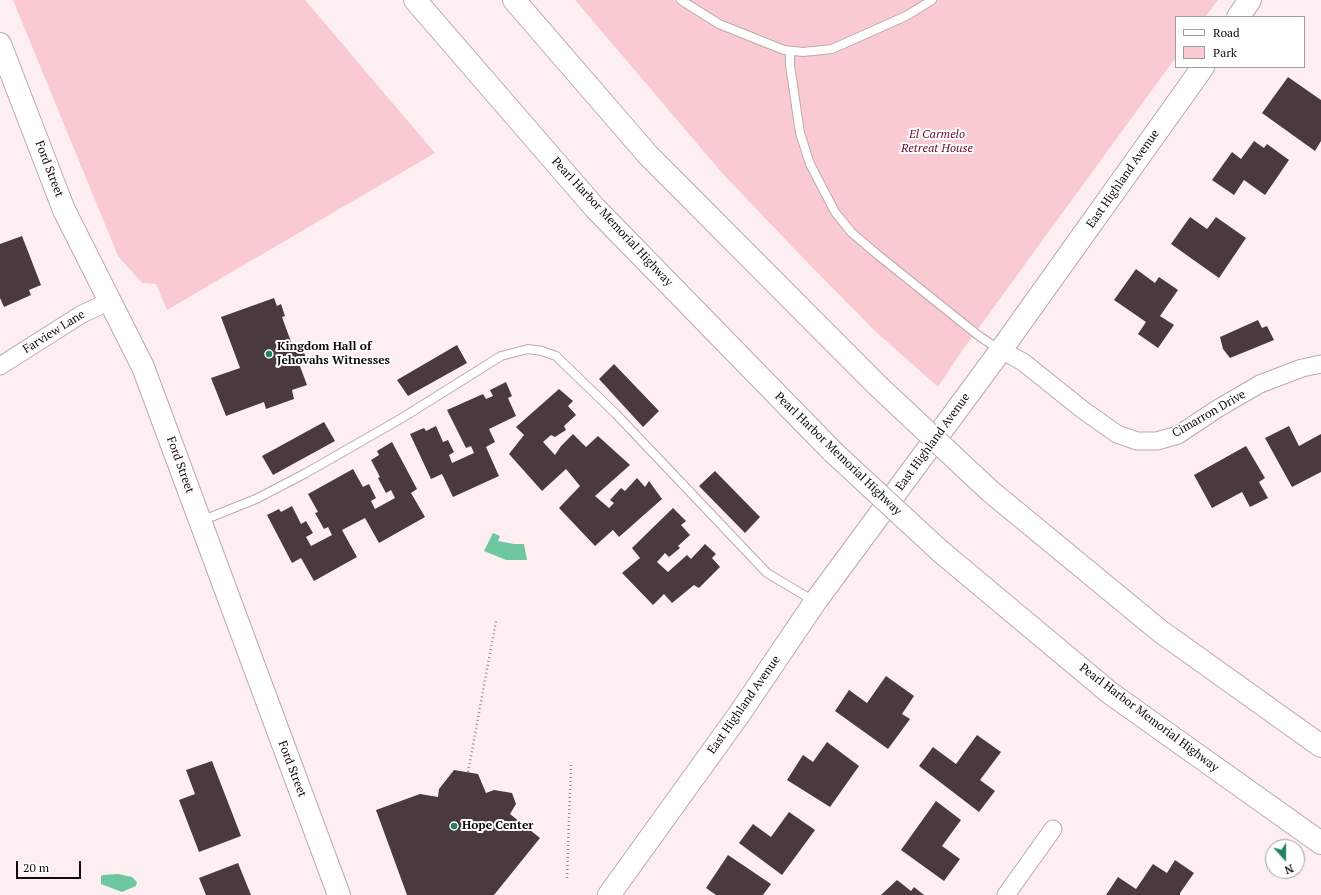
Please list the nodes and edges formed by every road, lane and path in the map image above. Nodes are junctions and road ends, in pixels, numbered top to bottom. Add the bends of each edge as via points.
1 (415, 0) edge
2 (514, 0) edge
3 (681, 0) edge
4 (932, 0) edge
5 (1250, 0) edge
6 (1239, 16) edge
7 (0, 44) edge
8 (790, 51) junction
9 (1202, 68) edge
10 (110, 301) junction
11 (1001, 350) junction
12 (1321, 364) edge
13 (0, 366) edge
14 (201, 521) junction
15 (815, 602) junction
16 (496, 621) dead end
17 (1321, 746) edge
18 (571, 764) dead end
19 (468, 772) dead end
20 (1053, 829) dead end
21 (1321, 843) edge
22 (567, 878) dead end
23 (339, 895) edge
24 (609, 895) edge
25 (1006, 895) edge

1 - 21 main road, Pearl Harbor Memorial Highway, bridge via 595,208 833,452 940,551 1110,693
2 - 17 main road, bridge via 648,155 878,386 990,491 1160,631
3 - 8 lane via 719,24
4 - 8 lane via 906,16 832,49
5 - 6 main road
7 - 10 main road, Ford Street via 64,210
8 - 11 lane via 800,133 810,164 835,212 851,232 878,255 979,336
9 - 11 main road, East Highland Avenue
10 - 13 street, Farview Lane via 82,314
10 - 14 main road, Ford Street via 143,367
11 - 12 street, Cimarron Drive via 1023,362 1117,434 1137,441 1157,441 1178,435 1260,384 1302,368
11 - 15 main road, East Highland Avenue
14 - 15 lane via 306,473 402,418 501,356 528,349 556,356 616,414 767,573
14 - 23 main road, Ford Street
15 - 24 main road, East Highland Avenue via 740,713
16 - 19 path
18 - 22 path
20 - 25 street

